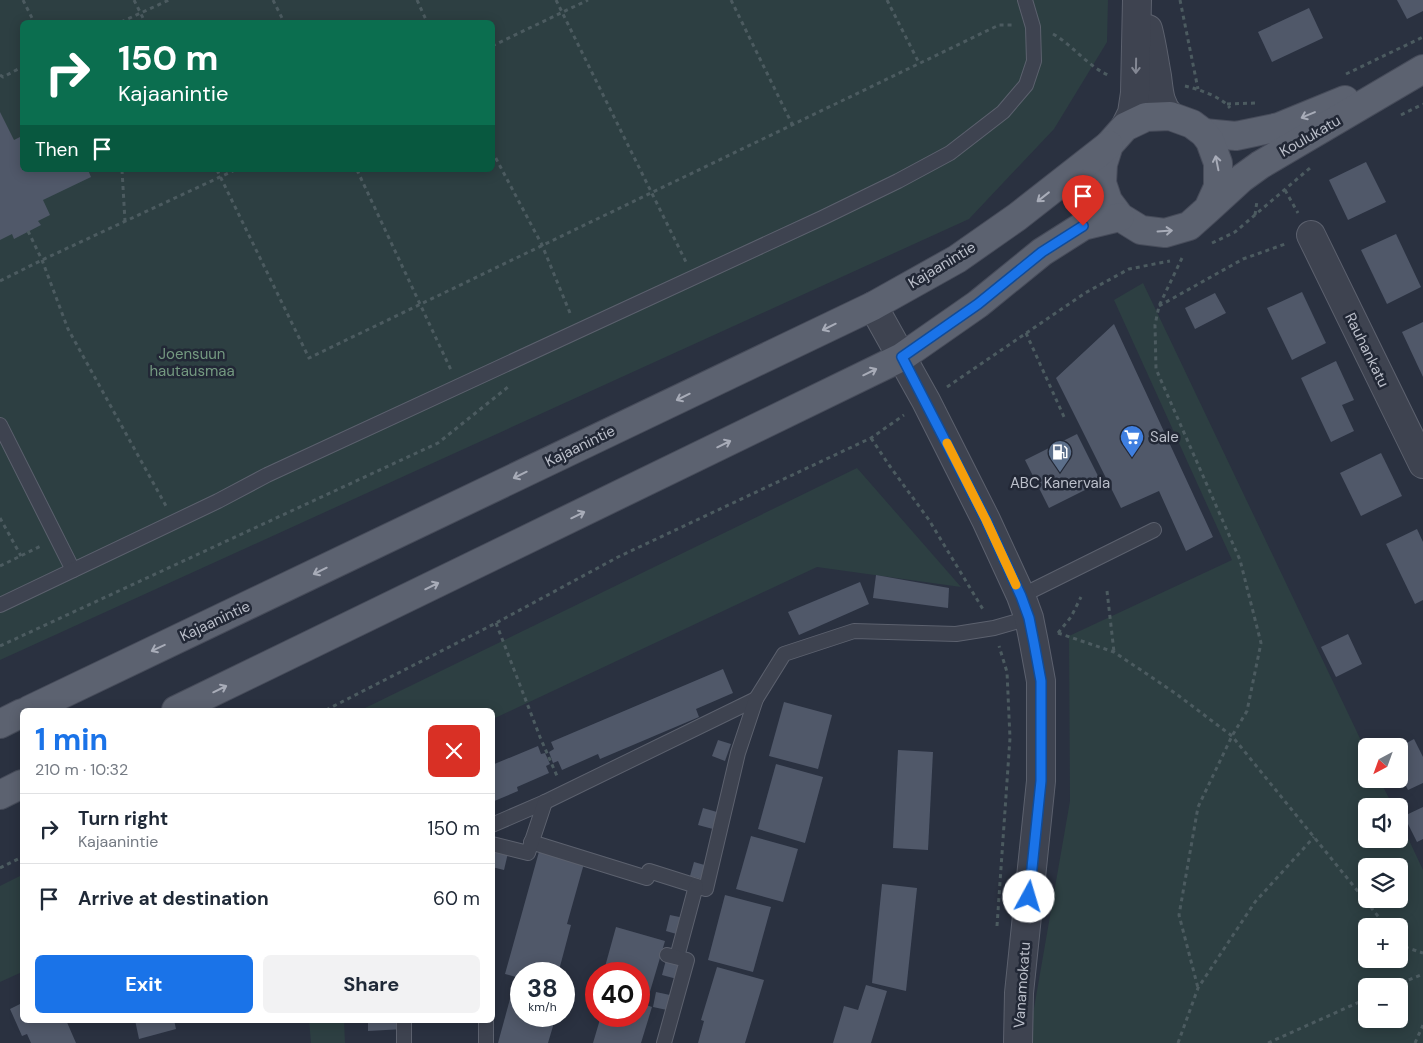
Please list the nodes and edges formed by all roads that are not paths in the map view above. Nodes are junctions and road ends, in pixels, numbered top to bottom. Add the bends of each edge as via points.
1 (1025, 0) edge
2 (1138, 0) edge
3 (1421, 70) edge
4 (1170, 116) junction
5 (1204, 134) junction
6 (1117, 136) junction
7 (1208, 210) junction
8 (1120, 217) junction
9 (1311, 235) road end
10 (873, 306) junction
11 (902, 357) junction
12 (0, 425) edge
13 (1423, 464) edge
14 (1154, 530) dead end
15 (73, 570) junction
16 (0, 605) edge
17 (1025, 607) junction
18 (756, 699) junction
19 (32, 708) edge
20 (180, 708) edge
21 (20, 714) edge
22 (0, 724) edge
23 (20, 785) edge
24 (0, 795) edge
25 (545, 802) junction
26 (495, 824) edge
27 (532, 842) junction
28 (495, 845) edge
29 (696, 886) junction
30 (404, 1023) edge
31 (486, 1023) edge
32 (404, 1043) edge
33 (486, 1043) edge
34 (664, 1043) edge
35 (1018, 1043) edge

1 - 15 lane via 1033,27 1034,61 1026,84 1003,112 950,153 882,190 267,475
2 - 4 street via 1151,40 1159,96
2 -> 6 street via 1132,113
3 -> 5 main road, Koulukatu via 1279,127 1236,136
3 - 7 main road, Koulukatu via 1260,165
4 - 5 main road via 1192,124
4 - 6 main road via 1146,117
7 -> 5 main road via 1218,187 1218,163
6 - 8 main road via 1102,164 1102,183 1108,201
6 -> 10 main road, Kajaanintie via 1017,217 957,259
8 -> 7 main road via 1141,230 1166,233 1189,226
8 - 11 main road via 1083,226 1050,247 978,304
9 - 13 street, Rauhankatu
10 - 11 street, Vanamokatu
10 -> 19 main road, Kajaanintie
11 - 17 street, Vanamokatu via 986,520
20 -> 11 main road
12 - 15 lane
14 - 17 lane
15 - 16 lane
17 - 18 lane via 994,628 956,634 854,631 784,654
17 - 35 street, Vanamokatu via 1041,681 1041,781 1019,993
18 - 25 lane
18 - 29 lane via 738,752 706,889
21 - 22 main road
23 - 24 main road
25 - 26 lane
25 - 27 lane
27 - 28 lane via 528,852
27 - 29 lane via 646,878 649,871
29 - 34 lane via 672,956 687,960
30 - 32 lane
31 - 33 lane

